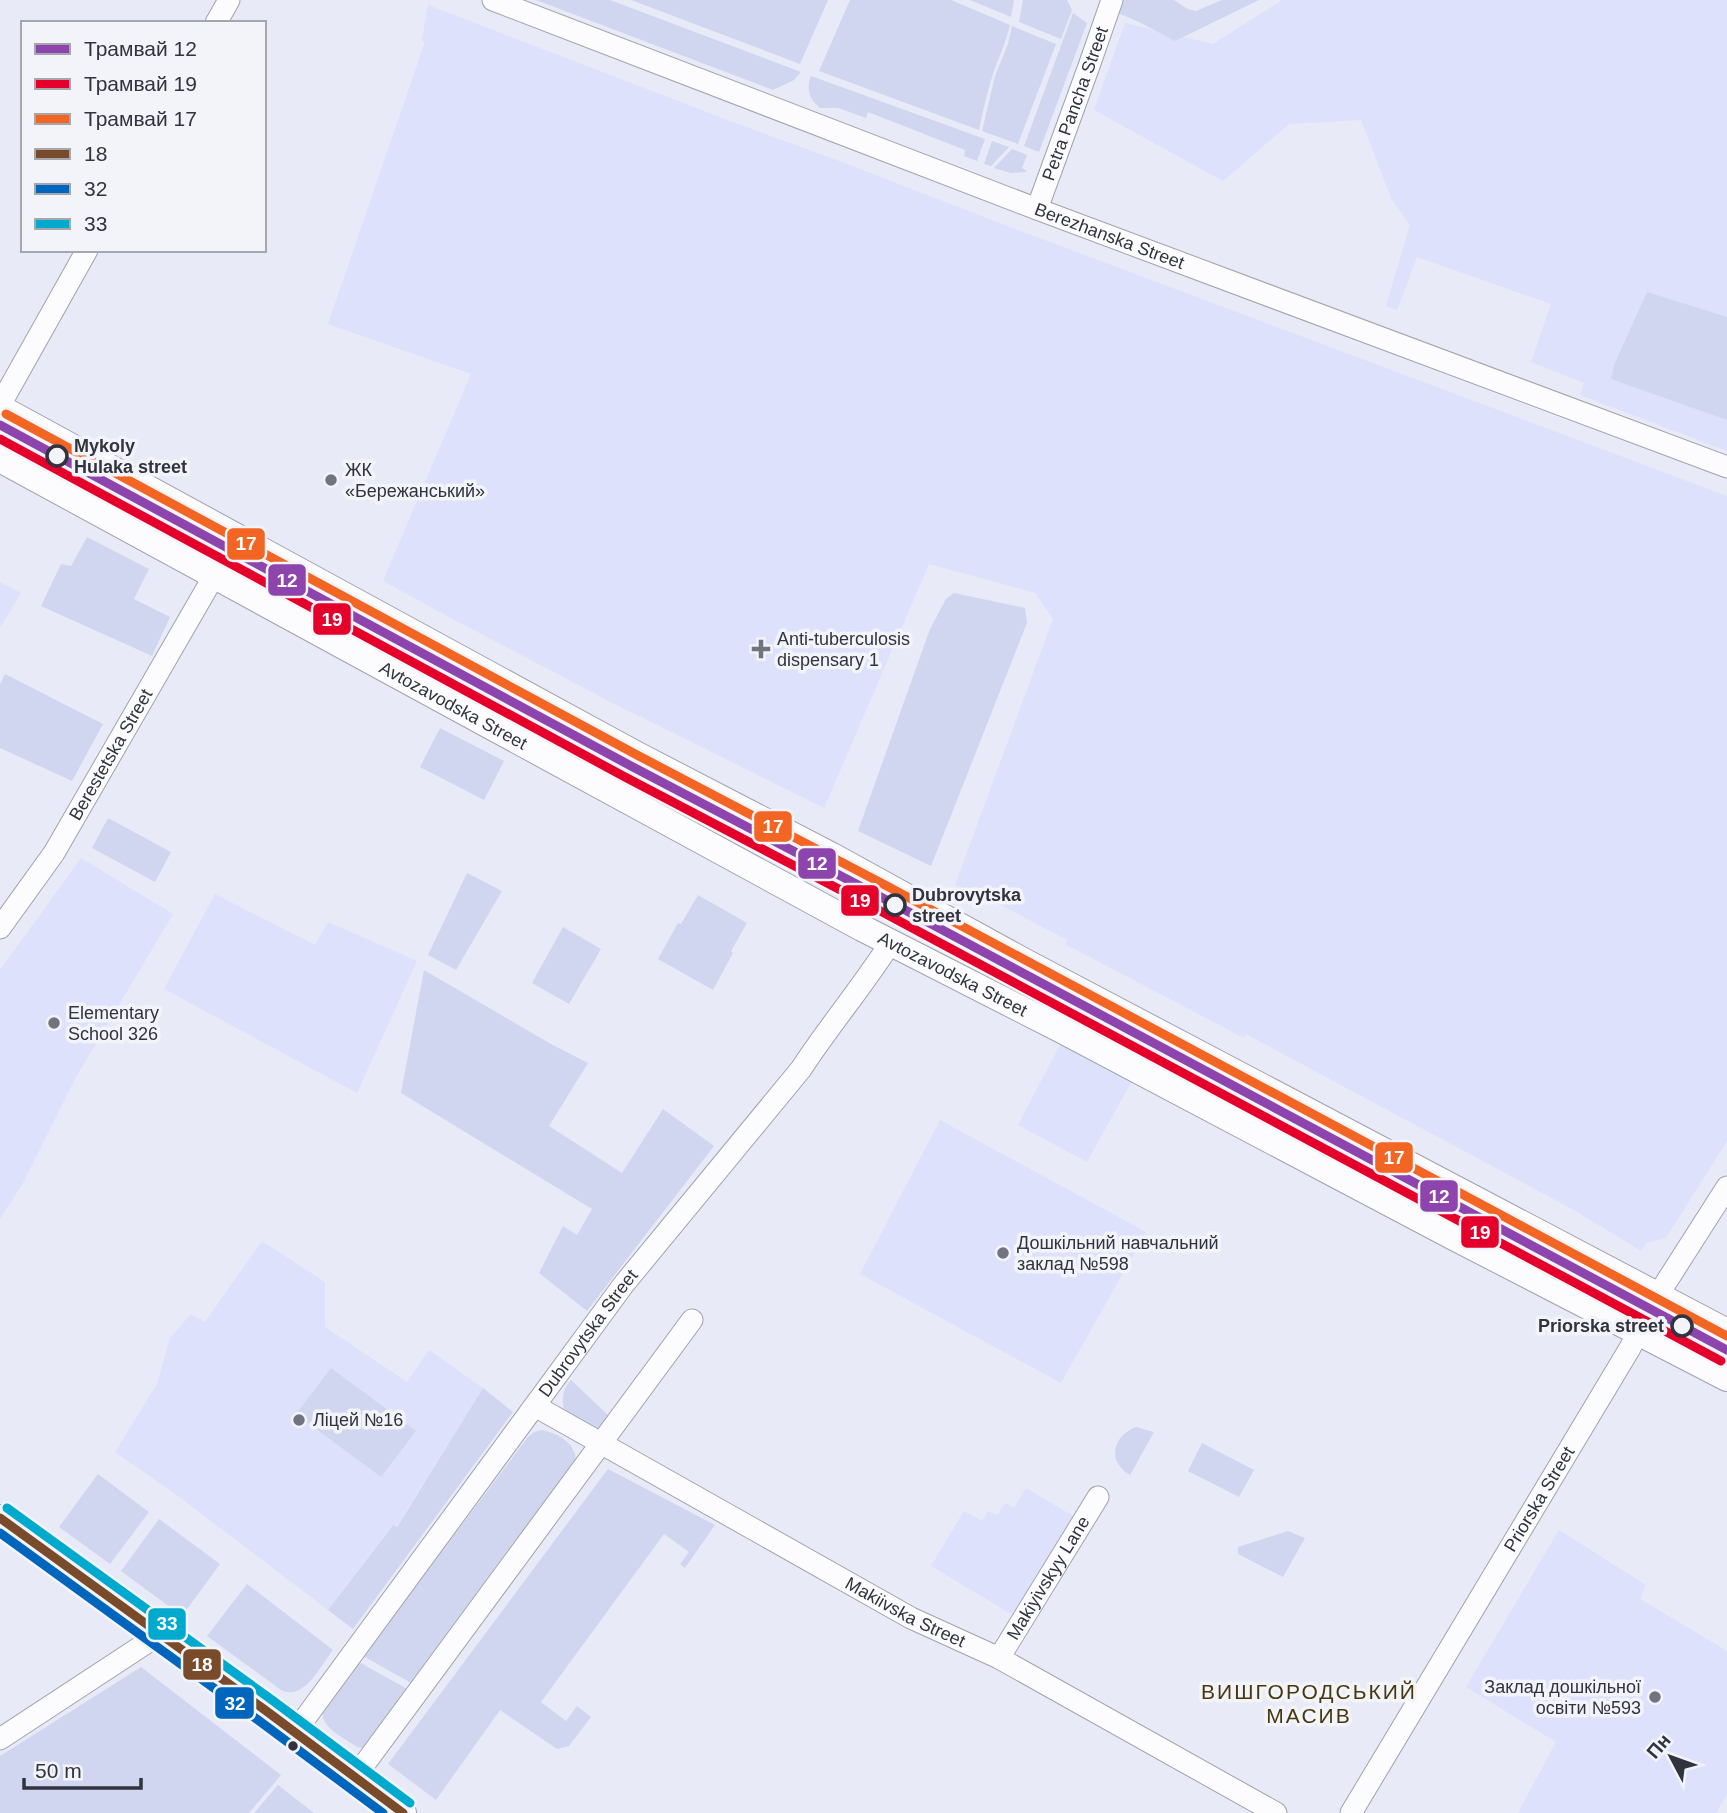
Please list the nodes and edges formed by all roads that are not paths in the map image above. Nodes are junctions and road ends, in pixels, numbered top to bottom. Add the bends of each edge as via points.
1 (229, 0) edge
2 (493, 0) edge
3 (1112, 0) edge
4 (217, 21) edge
5 (1037, 209) junction
6 (86, 252) edge
7 (0, 407) edge
8 (0, 459) edge
9 (1727, 467) edge
10 (214, 576) junction
11 (0, 928) edge
12 (891, 942) junction
13 (1727, 1186) edge
14 (1658, 1296) junction
15 (692, 1320) dead end
16 (1639, 1332) junction
17 (1727, 1332) edge
18 (1727, 1378) edge
19 (535, 1406) junction
20 (600, 1443) junction
21 (1098, 1497) dead end
22 (0, 1518) edge
23 (160, 1634) junction
24 (999, 1658) junction
25 (295, 1732) junction
26 (0, 1739) edge
27 (355, 1777) junction
28 (404, 1813) edge
29 (1276, 1813) edge
30 (1351, 1813) edge

1 - 4 street
2 - 5 street, Berezhanska Street
3 - 5 street, Petra Pancha Street
5 - 9 street, Berezhanska Street
6 - 7 street
7 - 14 main road via 637,755
8 - 10 main road, Avtozavodska Street
10 - 11 street, Berestetska Street via 54,853
10 - 12 main road, Avtozavodska Street
12 - 16 main road, Avtozavodska Street
12 - 19 street, Dubrovytska Street via 801,1069 624,1284
13 - 14 street, Priorska Street
14 - 16 street, Priorska Street
14 - 17 main road
15 - 20 street
16 - 18 main road, Avtozavodska Street
16 - 30 street, Priorska Street
19 - 20 street, Makiivska Street
19 - 25 street, Dubrovytska Street
20 - 24 street, Makiivska Street via 911,1618
20 - 27 street
21 - 24 street, Makiyivskyy Lane
22 - 23 main road
23 - 25 main road
23 - 26 street
24 - 29 street, Makiivska Street
25 - 27 main road
27 - 28 main road

